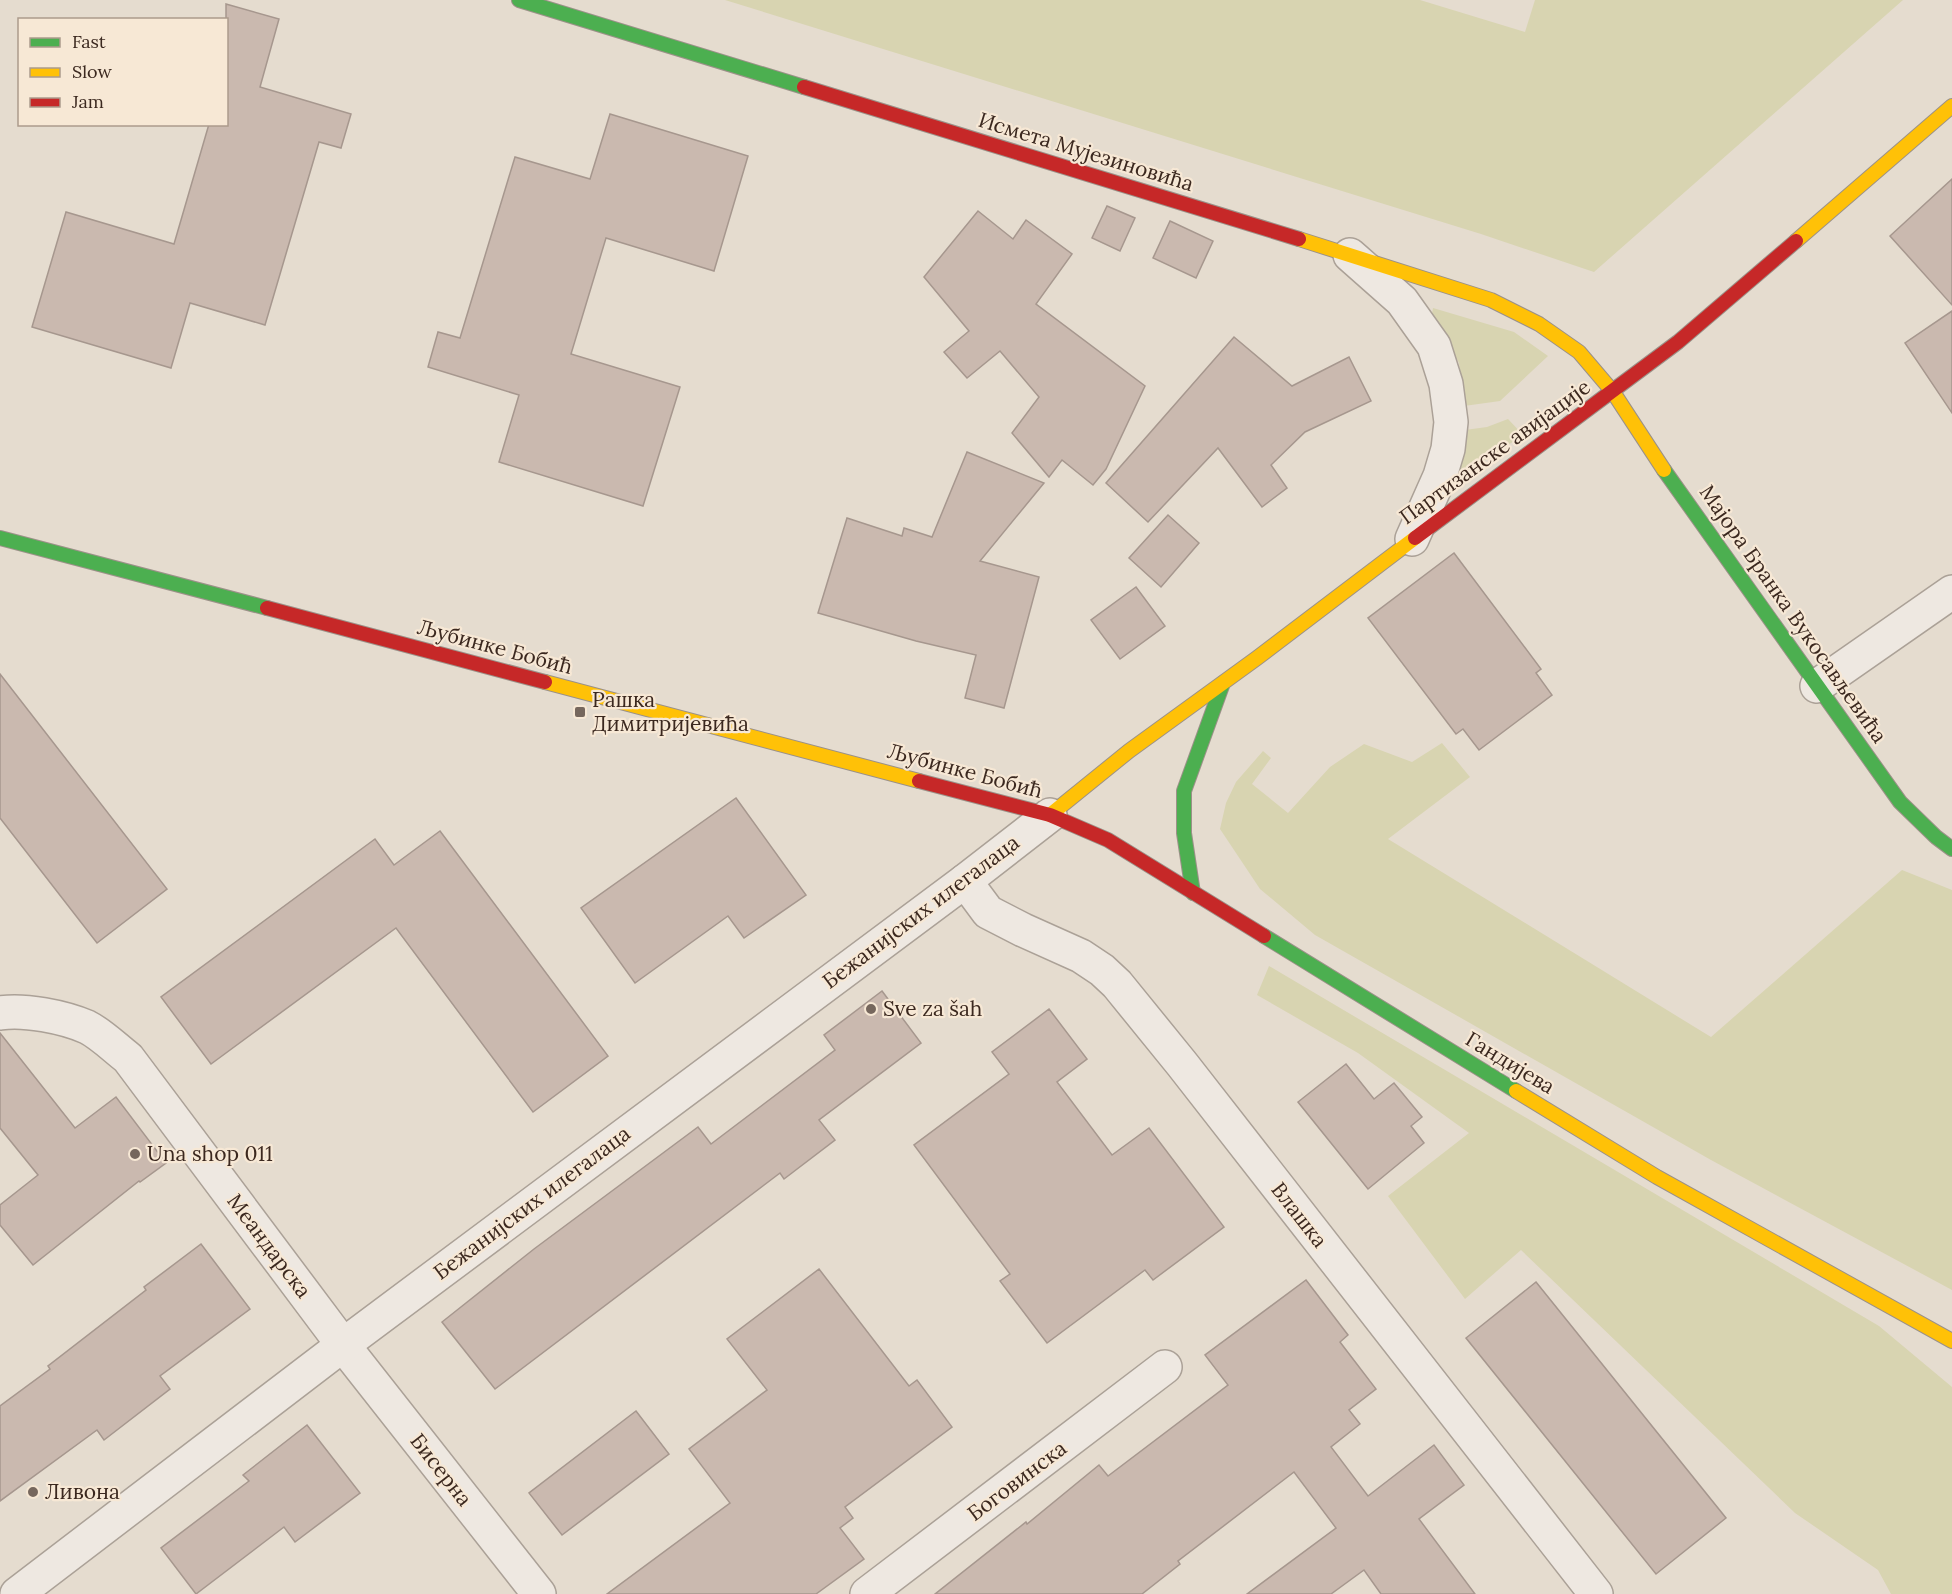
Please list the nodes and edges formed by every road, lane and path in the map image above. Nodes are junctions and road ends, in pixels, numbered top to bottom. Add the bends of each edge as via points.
1 (519, 0) edge
2 (1952, 106) edge
3 (1350, 255) junction
4 (1613, 392) junction
5 (0, 538) edge
6 (1412, 539) junction
7 (1952, 592) edge
8 (1223, 683) junction
9 (1817, 686) junction
10 (1050, 815) junction
11 (1952, 849) edge
12 (964, 881) junction
13 (1193, 893) junction
14 (0, 1013) edge
15 (1952, 1341) edge
16 (343, 1345) junction
17 (1166, 1367) dead end
18 (17, 1594) edge
19 (539, 1594) edge
20 (867, 1594) edge
21 (1596, 1594) edge

1 - 3 street, Исмета Мујезиновића
2 - 4 street, Партизанске авијације via 1678,342
3 - 4 street, Исмета Мујезиновића via 1491,300 1539,324 1579,352
3 - 6 street via 1402,301 1434,346 1446,384 1451,422 1448,449
4 - 6 street, Партизанске авијације
4 - 9 street, Мајора Бранка Вукосављевића
5 - 10 street, Љубинке Бобић
6 - 8 street, Партизанске авијације
7 - 9 street
8 - 10 street, Партизанске авијације
8 - 13 street via 1184,791 1184,833
9 - 11 street, Мајора Бранка Вукосављевића via 1900,802
10 - 12 street, Бежанијских илегалаца
10 - 13 street, Гандијева via 1108,840
12 - 16 street, Бежанијских илегалаца
12 - 21 street, Влашка via 988,912 1081,956 1116,984
13 - 15 street, Гандијева via 1657,1177
14 - 16 street, Меандарска via 46,1015 87,1027 128,1058
16 - 18 street, Бежанијских илегалаца
16 - 19 street, Бисерна
17 - 20 street, Боговинска

